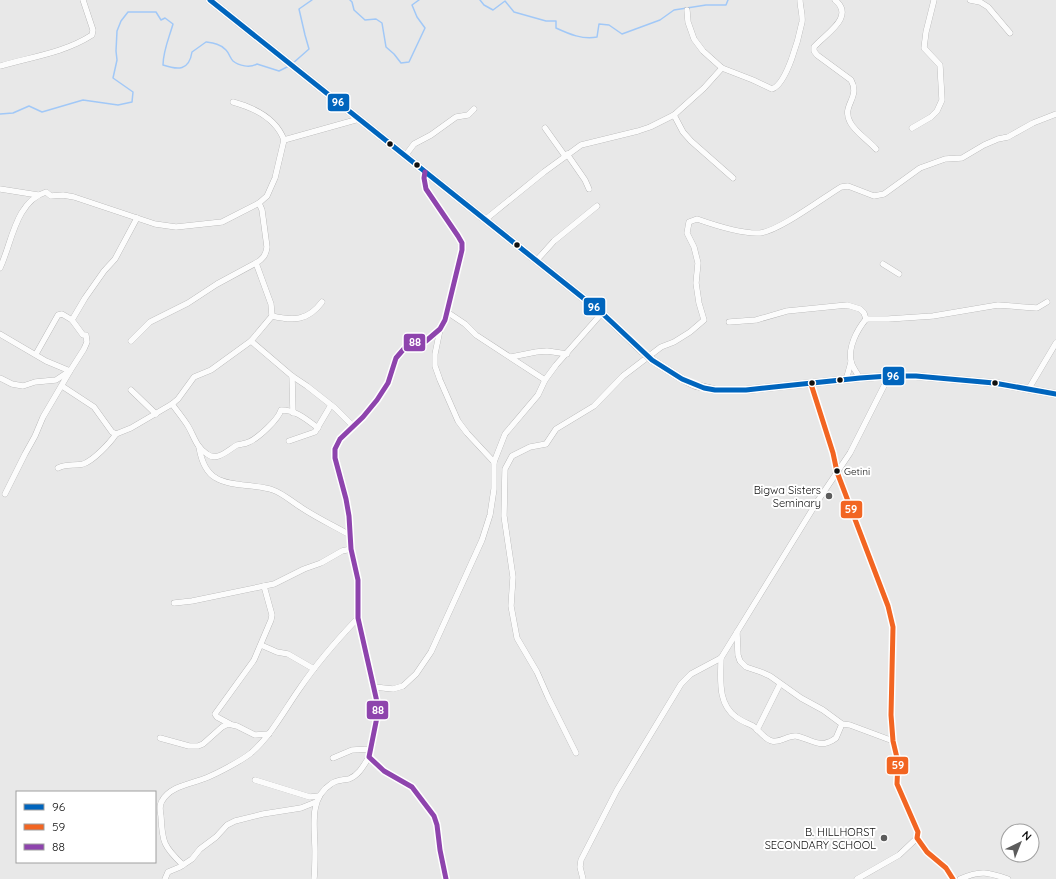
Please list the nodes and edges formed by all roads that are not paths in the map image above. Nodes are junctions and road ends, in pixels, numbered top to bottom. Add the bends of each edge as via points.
1 (83, 0) edge
2 (210, 0) edge
3 (800, 0) edge
4 (835, 0) edge
5 (934, 0) edge
6 (970, 0) edge
7 (687, 10) dead end
8 (1010, 33) dead end
9 (0, 66) edge
10 (722, 68) junction
11 (233, 102) dead end
12 (474, 109) dead end
13 (1056, 114) edge
14 (674, 115) junction
15 (359, 119) junction
16 (545, 128) dead end
17 (912, 128) dead end
18 (284, 140) junction
19 (876, 149) dead end
20 (566, 155) junction
21 (406, 156) junction
22 (425, 172) junction
23 (733, 178) dead end
24 (0, 189) edge
25 (589, 189) dead end
26 (38, 195) junction
27 (259, 203) junction
28 (597, 206) dead end
29 (137, 218) junction
30 (486, 219) junction
31 (536, 261) junction
32 (256, 263) junction
33 (882, 264) dead end
34 (0, 268) edge
35 (900, 274) dead end
36 (322, 302) dead end
37 (1047, 302) dead end
38 (447, 312) junction
39 (602, 313) junction
40 (272, 316) junction
41 (866, 319) junction
42 (72, 320) junction
43 (730, 322) dead end
44 (440, 329) junction
45 (0, 334) edge
46 (131, 341) dead end
47 (251, 341) junction
48 (1056, 343) edge
49 (36, 354) junction
50 (567, 354) junction
51 (511, 357) junction
52 (851, 362) junction
53 (70, 371) junction
54 (292, 376) junction
55 (889, 376) junction
56 (0, 378) edge
57 (860, 378) junction
58 (545, 380) junction
59 (846, 380) junction
60 (811, 384) junction
61 (62, 386) junction
62 (131, 390) dead end
63 (1028, 390) junction
64 (1056, 394) edge
65 (172, 404) junction
66 (331, 405) junction
67 (293, 413) junction
68 (156, 414) junction
69 (353, 426) junction
70 (318, 428) junction
71 (116, 434) junction
72 (289, 441) dead end
73 (199, 447) junction
74 (494, 462) junction
75 (58, 468) dead end
76 (837, 472) junction
77 (5, 494) dead end
78 (350, 535) junction
79 (351, 549) junction
80 (264, 586) junction
81 (174, 603) dead end
82 (358, 618) junction
83 (737, 632) junction
84 (261, 645) junction
85 (721, 658) junction
86 (314, 669) junction
87 (780, 684) junction
88 (374, 687) junction
89 (230, 724) junction
90 (842, 724) junction
91 (757, 730) junction
92 (269, 734) junction
93 (160, 738) dead end
94 (893, 742) junction
95 (371, 749) junction
96 (576, 753) dead end
97 (369, 757) junction
98 (333, 758) dead end
99 (255, 780) dead end
100 (156, 798) dead end
101 (163, 799) junction
102 (318, 799) junction
103 (917, 838) junction
104 (184, 865) junction
105 (165, 879) edge
106 (314, 879) edge
107 (446, 879) edge
108 (583, 879) edge
109 (857, 879) edge
110 (953, 879) edge
111 (960, 879) edge
112 (1008, 879) edge

1 - 9 street via 93,30 92,35 53,52
2 - 15 street
3 - 10 street via 802,20 791,59 776,88 772,90
4 - 19 street via 842,7 841,21 814,47 814,51 851,80 855,92 849,106 848,119
5 - 17 street via 924,48 940,65 942,100 931,117
6 - 8 street via 988,7
7 - 10 street via 694,39
10 - 14 street
11 - 18 street via 248,106 271,120
12 - 21 street via 468,114 456,117 414,144
13 - 96 street via 1008,137 984,145 962,158 945,159 920,168 884,194 874,196 848,186 841,187 781,225 762,233 714,225 697,219 689,222 687,233 698,263 698,303 704,320 690,332 661,347 642,361 623,376 594,406 556,429 546,444 530,447 512,456 505,469 504,516 514,577 511,606 517,638 537,672
14 - 20 street via 650,127 582,145
14 - 23 street via 691,141
15 - 18 street
15 - 21 street
16 - 20 street
18 - 27 street via 275,178 267,196
20 - 25 street
20 - 30 street
21 - 22 street
22 - 30 street
22 - 38 street via 426,189 462,243
24 - 26 street
26 - 29 street via 46,192 51,196 74,197
26 - 34 street via 24,210 12,231
27 - 29 street via 222,222 172,227
27 - 32 street via 267,247 262,259
28 - 31 street via 554,241
29 - 42 street via 115,259 85,298
30 - 31 street
31 - 39 street
32 - 40 street via 271,304
32 - 46 street via 150,322
33 - 35 street
36 - 40 street via 313,313 302,317 291,319
37 - 41 street via 1037,308 998,305 933,316
38 - 44 street
38 - 51 street via 476,335
39 - 50 street
39 - 60 street, bridge via 652,360 682,380 704,388 746,390
40 - 47 street
41 - 43 street via 860,309 847,305 787,311 756,320
41 - 52 street via 857,332
42 - 49 street via 62,314 58,315
42 - 53 street via 83,335 86,335 88,342
44 - 69 street via 426,341 409,343 396,358 388,383 377,400
44 - 74 street via 435,354 435,366 440,380 458,421
45 - 49 street
47 - 54 street
47 - 65 street via 211,370 194,377
48 - 63 street
49 - 53 street
50 - 51 street via 547,351
50 - 58 street
51 - 58 street
52 - 57 street
52 - 59 street
53 - 56 street via 56,380 23,386
53 - 61 street
54 - 66 street
54 - 67 street
55 - 57 street
55 - 63 street via 994,383
55 - 76 street via 867,422
57 - 59 street
58 - 74 street via 538,395 505,434
59 - 60 street
60 - 76 street
61 - 71 street via 94,407
61 - 77 street via 43,417
62 - 68 street
63 - 64 street
65 - 68 street
65 - 73 street via 188,425
66 - 69 street
66 - 70 street
67 - 70 street via 298,413
67 - 73 street via 281,410 279,417 250,442 237,445 227,452 213,457
68 - 71 street
69 - 78 street via 340,439 335,452 348,510
70 - 72 street via 309,435
71 - 75 street via 86,463
73 - 78 street via 202,462 216,478 274,491
74 - 88 street via 494,490 490,515 473,562 434,647 421,668 403,686 393,689
76 - 83 street
76 - 94 street via 888,606 893,627
78 - 79 street
79 - 80 street via 274,584
79 - 82 street via 358,580
80 - 81 street
80 - 84 street via 272,618
82 - 86 street
82 - 88 street
83 - 85 street
83 - 87 street via 740,661 746,667 762,672
84 - 86 street via 288,654
84 - 89 street via 250,666 216,713 217,717
85 - 91 street via 720,686 725,704 737,718
85 - 108 street via 691,674 681,684 617,790 581,860
86 - 92 street
87 - 90 street
87 - 91 street
88 - 95 street via 378,709
89 - 92 street via 255,734
89 - 93 street via 198,746
90 - 91 street via 836,738 818,744 793,736 783,740 768,740
90 - 94 street
92 - 101 street via 244,758 206,778 169,792
94 - 103 street via 898,762 897,784 918,832
95 - 97 street
95 - 98 street via 352,750
97 - 102 street via 356,774 348,779 333,782
97 - 107 street via 384,771 412,787 434,816 438,825
99 - 102 street
100 - 101 street
101 - 104 street via 160,807 164,844
102 - 104 street via 301,808 235,821 227,825
102 - 106 street via 314,821
103 - 109 street via 899,855
103 - 110 street
104 - 105 street via 170,871
111 - 112 street via 979,873 989,873

